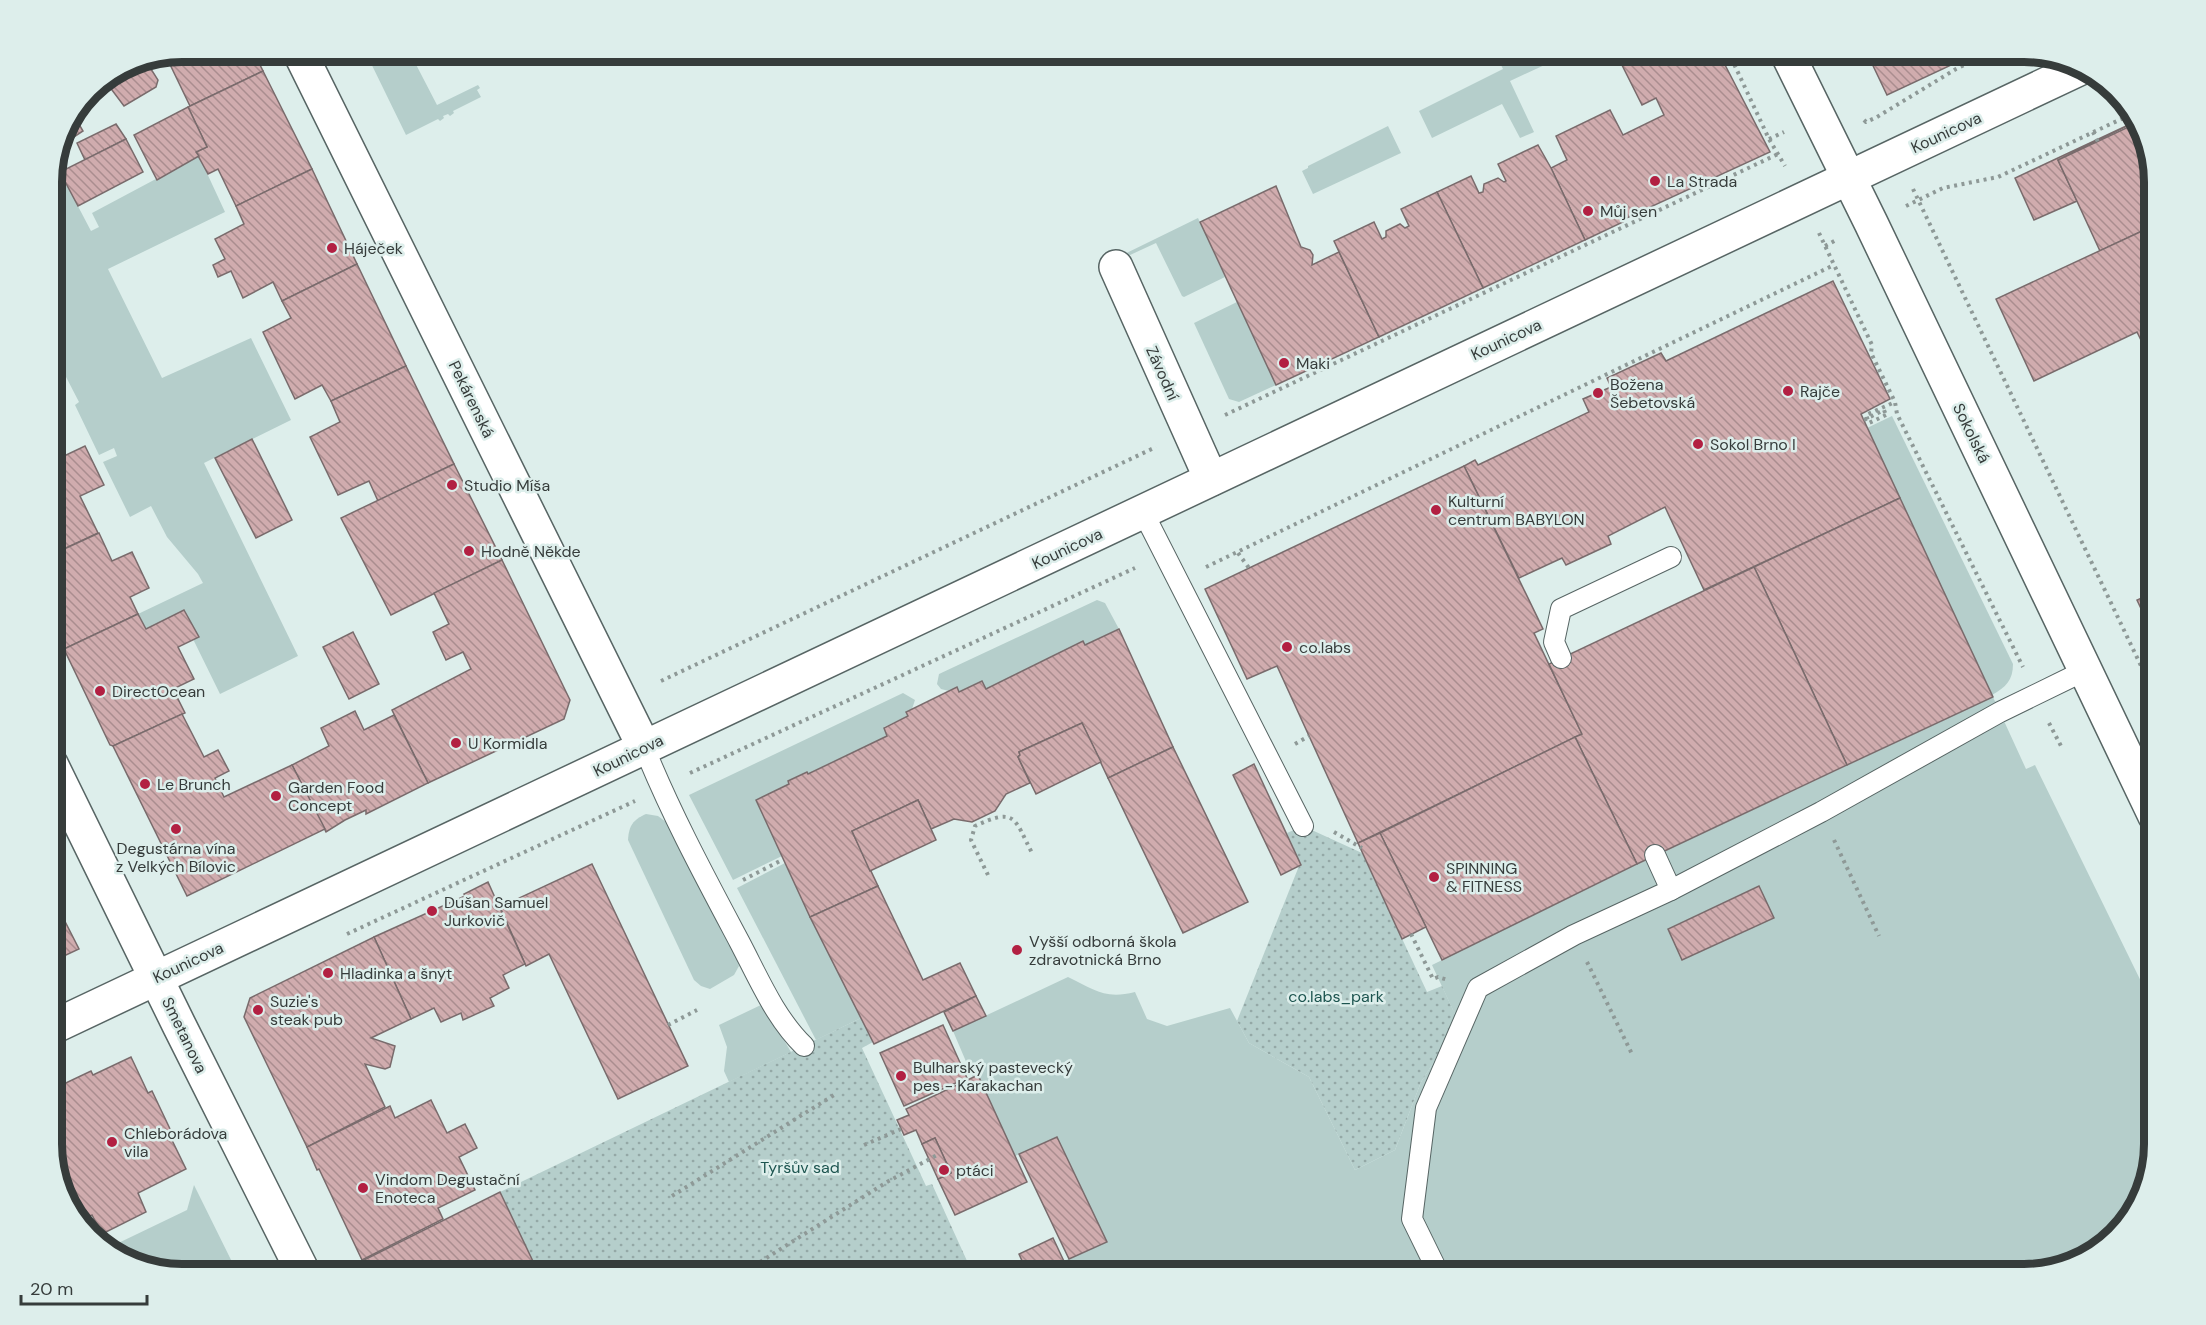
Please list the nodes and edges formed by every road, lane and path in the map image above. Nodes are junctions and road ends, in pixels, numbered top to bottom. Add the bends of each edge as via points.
1 (304, 62) edge
2 (1733, 62) edge
3 (1791, 62) edge
4 (1971, 62) edge
5 (2072, 72) edge
6 (2125, 117) edge
7 (1866, 122) dead end
8 (2093, 132) junction
9 (2098, 142) dead end
10 (1778, 154) dead end
11 (1849, 177) junction
12 (1817, 229) dead end
13 (1834, 265) junction
14 (1116, 267) dead end
15 (1895, 402) junction
16 (1864, 420) dead end
17 (1211, 479) junction
18 (1143, 512) junction
19 (1238, 553) junction
20 (1164, 554) junction
21 (1671, 557) dead end
22 (1249, 568) dead end
23 (1561, 658) dead end
24 (2086, 670) junction
25 (2144, 672) edge
26 (2036, 695) junction
27 (2061, 746) dead end
28 (644, 747) junction
29 (62, 786) edge
30 (661, 789) junction
31 (2144, 793) edge
32 (1821, 812) junction
33 (1303, 825) dead end
34 (1032, 854) dead end
35 (1655, 855) dead end
36 (782, 860) dead end
37 (988, 874) dead end
38 (1671, 890) junction
39 (714, 894) junction
40 (1411, 934) dead end
41 (1574, 935) junction
42 (344, 936) dead end
43 (1879, 936) dead end
44 (156, 977) junction
45 (1438, 977) dead end
46 (697, 1010) dead end
47 (62, 1023) edge
48 (668, 1025) dead end
49 (804, 1046) dead end
50 (1633, 1056) dead end
51 (834, 1095) dead end
52 (901, 1129) dead end
53 (864, 1145) dead end
54 (938, 1155) dead end
55 (672, 1196) dead end
56 (299, 1264) edge
57 (757, 1264) edge
58 (1434, 1264) edge

1 - 28 street, Pekárenská
2 - 10 path
3 - 11 street, Sokolská
4 - 7 path
5 - 11 street, Kounicova
6 - 8 path
8 - 9 path
8 - 25 path via 1998,177 1942,188 1918,200
11 - 17 street, Kounicova
11 - 24 street, Sokolská
12 - 13 path
13 - 15 path
13 - 19 path
14 - 17 street, Závodní
15 - 16 path via 1866,415 1869,423 1886,415 1884,410 1874,415
15 - 26 path via 1897,414
17 - 18 street, Kounicova
18 - 20 lane
18 - 28 street, Kounicova
19 - 20 path via 1206,568
19 - 22 path
20 - 30 path via 703,766
20 - 33 lane
21 - 23 lane via 1561,609 1554,642
24 - 26 lane
24 - 31 street, Sokolská
26 - 27 path
26 - 32 lane
28 - 30 lane
28 - 44 street, Kounicova
29 - 44 street, Smetanova
30 - 39 lane
30 - 42 path
32 - 38 lane
32 - 43 path
34 - 37 path via 1013,819 984,819 975,826 971,840
35 - 38 lane
36 - 39 path
38 - 41 lane
39 - 49 lane via 788,1031
40 - 45 path via 1433,979
41 - 50 path
41 - 58 lane via 1478,988 1426,1108 1412,1219
44 - 47 street, Kounicova
44 - 56 street, Smetanova
46 - 48 path
51 - 55 path
52 - 53 path
54 - 57 path via 887,1182

